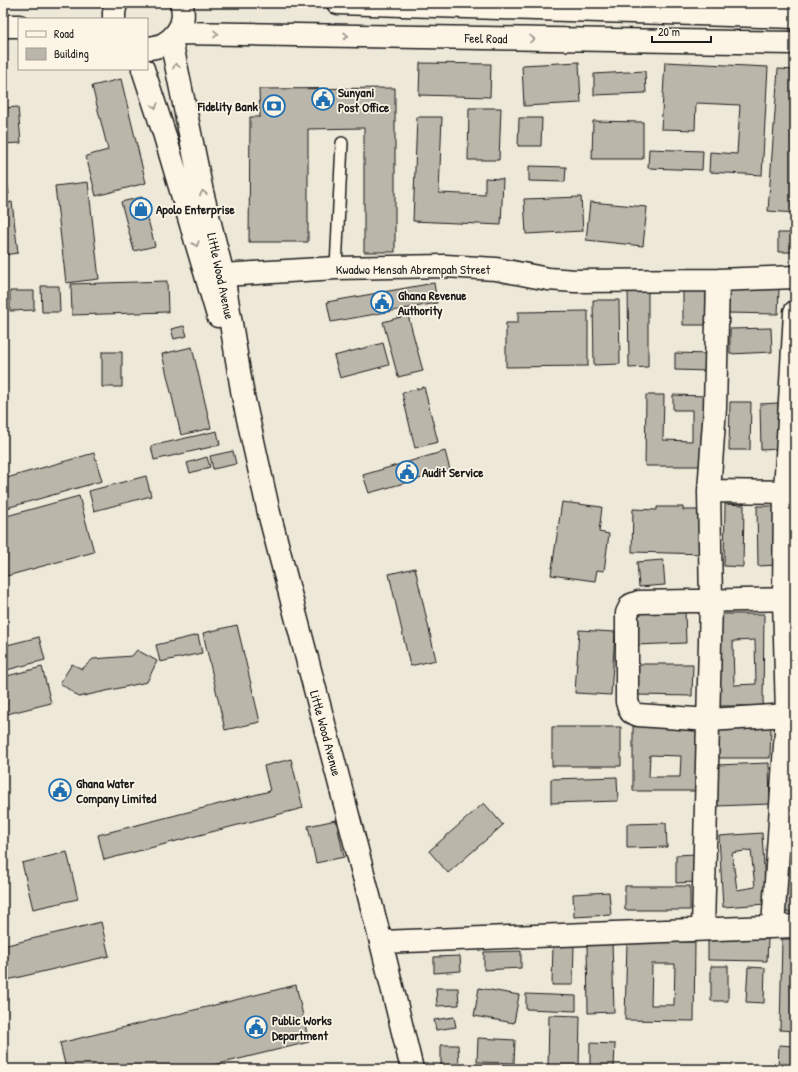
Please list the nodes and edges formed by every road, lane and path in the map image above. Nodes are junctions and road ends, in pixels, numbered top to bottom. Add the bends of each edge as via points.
1 (116, 3) edge
2 (181, 3) edge
3 (338, 3) edge
4 (345, 3) edge
5 (615, 7) edge
6 (668, 8) edge
7 (795, 17) edge
8 (114, 18) edge
9 (3, 26) edge
10 (18, 26) edge
11 (174, 36) junction
12 (795, 43) edge
13 (148, 48) edge
14 (143, 70) edge
15 (342, 143) dead end
16 (336, 268) junction
17 (223, 275) junction
18 (795, 277) edge
19 (718, 280) junction
20 (795, 312) edge
21 (243, 396) junction
22 (709, 491) junction
23 (790, 492) edge
24 (789, 599) edge
25 (711, 601) junction
26 (787, 714) junction
27 (709, 720) junction
28 (795, 926) edge
29 (773, 927) junction
30 (704, 929) junction
31 (381, 942) junction
32 (411, 1069) edge

1 - 8 main road
2 - 11 main road via 183,15
3 - 4 main road
4 - 5 main road
5 - 6 main road
6 - 7 main road
9 - 10 main road
11 -> 12 main road, Feel Road
11 - 13 main road via 163,45
17 -> 11 main road, Little Wood Avenue via 202,192
14 -> 21 main road, Little Wood Avenue
15 - 16 lane
16 - 17 main road, Kwadwo Mensah Abrempah Street
16 - 19 main road, Kwadwo Mensah Abrempah Street via 445,266 496,269 548,279 575,281
17 - 21 main road, Little Wood Avenue
18 - 19 main road, Kwadwo Mensah Abrempah Street
19 - 22 main road via 715,408
20 - 23 main road
21 - 31 main road, Little Wood Avenue via 271,521
22 - 23 main road
22 - 25 main road
23 - 24 main road
24 - 25 main road
24 - 26 main road
25 - 27 main road
25 - 27 main road via 639,602 631,605 627,613 627,702 631,712 638,715
26 - 27 main road
26 - 29 main road
27 - 30 main road
28 - 29 main road
29 - 30 main road
30 - 31 main road
31 - 32 main road, Little Wood Avenue

